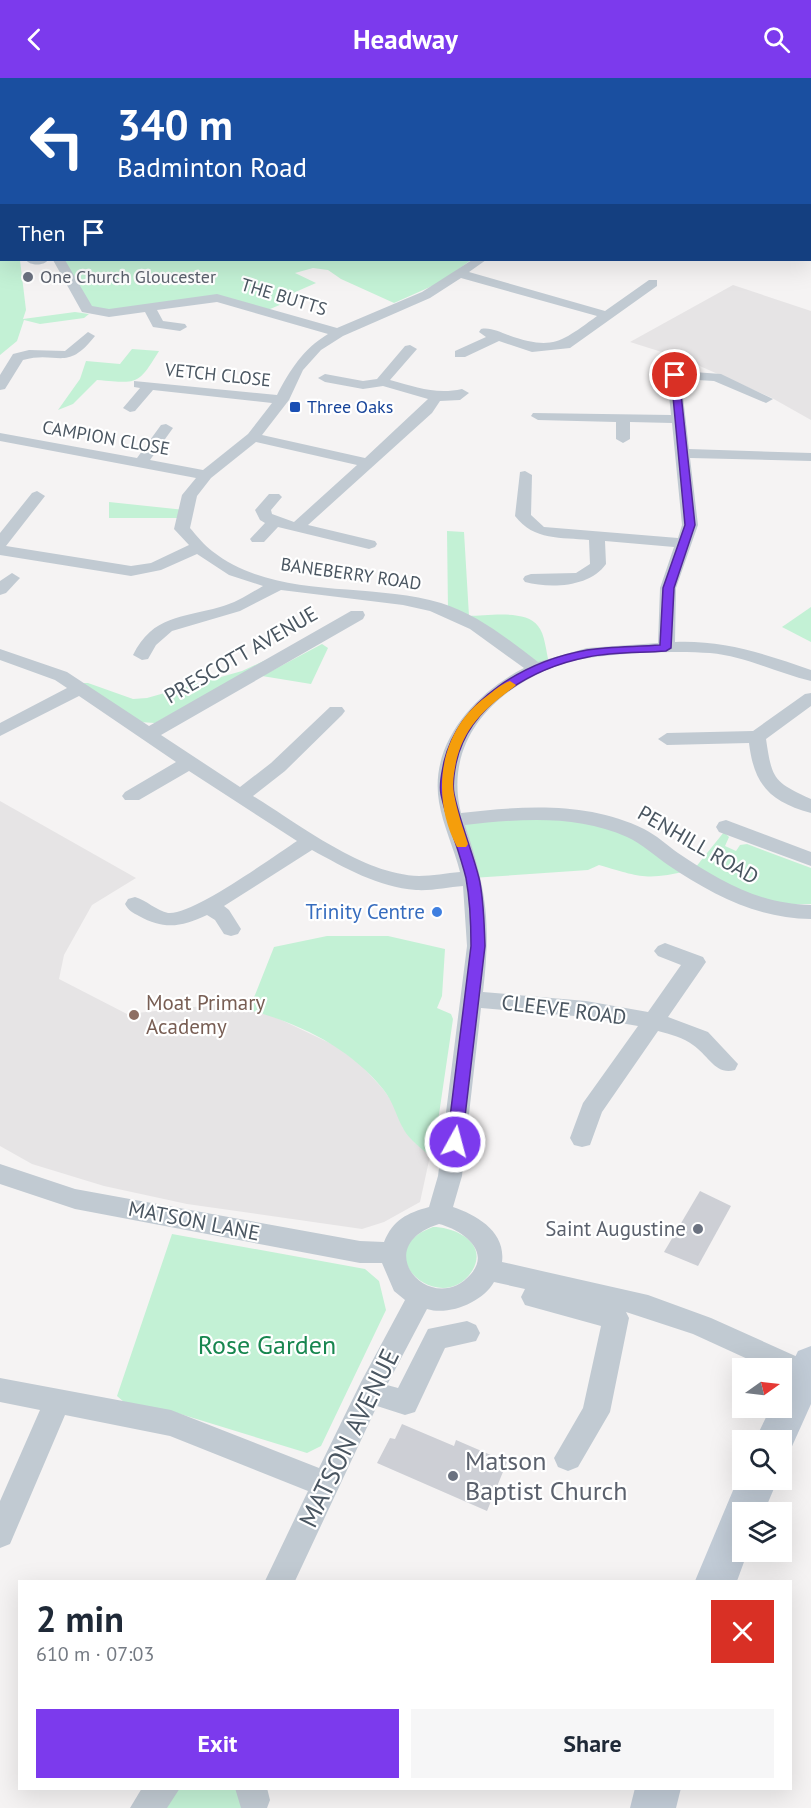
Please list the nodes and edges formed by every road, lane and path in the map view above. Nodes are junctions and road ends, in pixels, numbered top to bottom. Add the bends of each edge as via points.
1 (60, 261) edge
2 (479, 261) edge
3 (462, 274) junction
4 (652, 283) dead end
5 (149, 308) junction
6 (607, 315) junction
7 (180, 327) dead end
8 (338, 333) junction
9 (88, 336) dead end
10 (410, 349) dead end
11 (543, 349) junction
12 (460, 354) dead end
13 (544, 364) dead end
14 (325, 378) dead end
15 (383, 382) junction
16 (0, 386) edge
17 (462, 393) dead end
18 (436, 397) junction
19 (766, 399) dead end
20 (282, 400) junction
21 (130, 408) dead end
22 (538, 416) dead end
23 (623, 418) junction
24 (680, 419) junction
25 (166, 428) dead end
26 (0, 437) edge
27 (253, 437) junction
28 (623, 440) dead end
29 (684, 453) junction
30 (811, 457) edge
31 (367, 463) junction
32 (140, 464) junction
33 (206, 475) junction
34 (525, 475) dead end
35 (37, 496) dead end
36 (274, 496) dead end
37 (275, 522) junction
38 (297, 527) junction
39 (597, 535) junction
40 (258, 540) dead end
41 (684, 543) junction
42 (0, 544) edge
43 (369, 544) dead end
44 (196, 548) junction
45 (0, 550) edge
46 (531, 579) dead end
47 (278, 585) junction
48 (357, 615) dead end
49 (666, 648) junction
50 (1, 655) edge
51 (142, 656) dead end
52 (536, 669) junction
53 (811, 676) edge
54 (80, 688) junction
55 (811, 698) edge
56 (336, 711) dead end
57 (0, 730) edge
58 (149, 734) junction
59 (757, 737) junction
60 (667, 739) dead end
61 (190, 762) junction
62 (132, 796) dead end
63 (240, 796) junction
64 (811, 807) edge
65 (455, 820) junction
66 (726, 827) dead end
67 (311, 841) junction
68 (811, 859) edge
69 (472, 878) junction
70 (135, 904) dead end
71 (208, 906) junction
72 (811, 912) edge
73 (231, 929) dead end
74 (665, 951) dead end
75 (473, 999) junction
76 (655, 1023) junction
77 (727, 1064) dead end
78 (582, 1138) dead end
79 (0, 1174) edge
80 (439, 1214) junction
81 (391, 1253) junction
82 (488, 1270) junction
83 (421, 1296) junction
84 (534, 1297) dead end
85 (611, 1307) junction
86 (467, 1333) dead end
87 (809, 1368) edge
88 (0, 1390) edge
89 (370, 1391) junction
90 (58, 1401) junction
91 (780, 1430) edge
92 (568, 1458) dead end
93 (327, 1485) junction
94 (0, 1534) edge
95 (732, 1541) edge
96 (280, 1580) edge
97 (716, 1580) edge
98 (162, 1790) edge
99 (658, 1790) edge
100 (146, 1808) edge
101 (653, 1808) edge

1 - 5 street, THE BUTTS via 87,309 100,313
2 - 3 street
3 - 6 street
3 - 8 street via 416,300
4 - 6 street
5 - 7 street via 158,324
5 - 8 street, THE BUTTS via 190,300 228,299
6 - 11 street via 565,345
8 - 20 street via 305,358
9 - 16 street via 67,355 18,357
10 - 15 street
11 - 12 street via 491,334
11 - 13 street
14 - 15 street via 363,385
15 - 18 street
17 - 18 street
18 - 31 street via 428,410
19 - 24 street via 716,377 674,370
20 - 21 street, VETCH CLOSE via 145,385
20 - 27 street
22 - 23 street
23 - 24 street
23 - 28 street
24 - 29 street
25 - 32 street
26 - 32 street, CAMPION CLOSE
27 - 31 street
27 - 33 street
29 - 30 street
29 - 41 street via 690,525
31 - 38 street
32 - 33 street, CAMPION CLOSE
33 - 44 street via 190,495 182,529
34 - 39 street via 523,516 529,523 540,531 556,534
35 - 42 street
36 - 37 street via 263,510 265,517
37 - 38 street
37 - 40 street
38 - 43 street
39 - 41 street
39 - 46 street via 598,563 593,571 580,577
41 - 49 street via 668,588
44 - 45 street via 155,567 131,571
44 - 47 street, BANEBERRY ROAD via 236,571
47 - 51 street via 230,610 174,623 147,641
47 - 52 street, BANEBERRY ROAD via 434,606 473,624
48 - 58 street, PRESCOTT AVENUE
49 - 52 street via 588,653
49 - 53 street via 717,648 772,661
50 - 54 street via 61,676
52 - 65 street via 482,705 460,732 447,777
54 - 57 street
54 - 58 street
55 - 59 street
56 - 63 street via 278,767
58 - 61 street
59 - 60 street
59 - 64 street via 762,774 770,786
61 - 62 street
61 - 63 street
63 - 67 street
65 - 69 street
65 - 72 street, PENHILL ROAD via 564,813 632,831 746,903 786,914
66 - 68 street, PENHILL ROAD
67 - 69 street via 362,868 396,880 435,883
67 - 71 street
69 - 75 street via 478,939
70 - 71 street via 169,920 182,919
71 - 73 street via 222,915
74 - 76 street via 695,962
75 - 76 street, CLEEVE ROAD via 617,1014
75 - 80 street via 450,1176
76 - 77 street, CLEEVE ROAD via 698,1037
76 - 78 street, CLEEVE ROAD via 591,1108
79 - 81 street, MATSON LANE via 75,1199 360,1251
80 - 81 street via 411,1222 397,1236
80 - 82 street via 472,1224 483,1236 489,1251
81 - 83 street via 399,1280
82 - 83 street via 469,1292 450,1299
82 - 85 street
83 - 89 street, MATSON AVENUE
84 - 85 street
85 - 87 street via 648,1306
85 - 92 street via 596,1412
86 - 89 street via 437,1337 402,1409
87 - 91 main road
88 - 90 street
89 - 93 street, MATSON AVENUE
90 - 93 street via 171,1423
90 - 94 street
93 - 96 street, MATSON AVENUE
95 - 97 main road
98 - 100 street
99 - 101 main road

